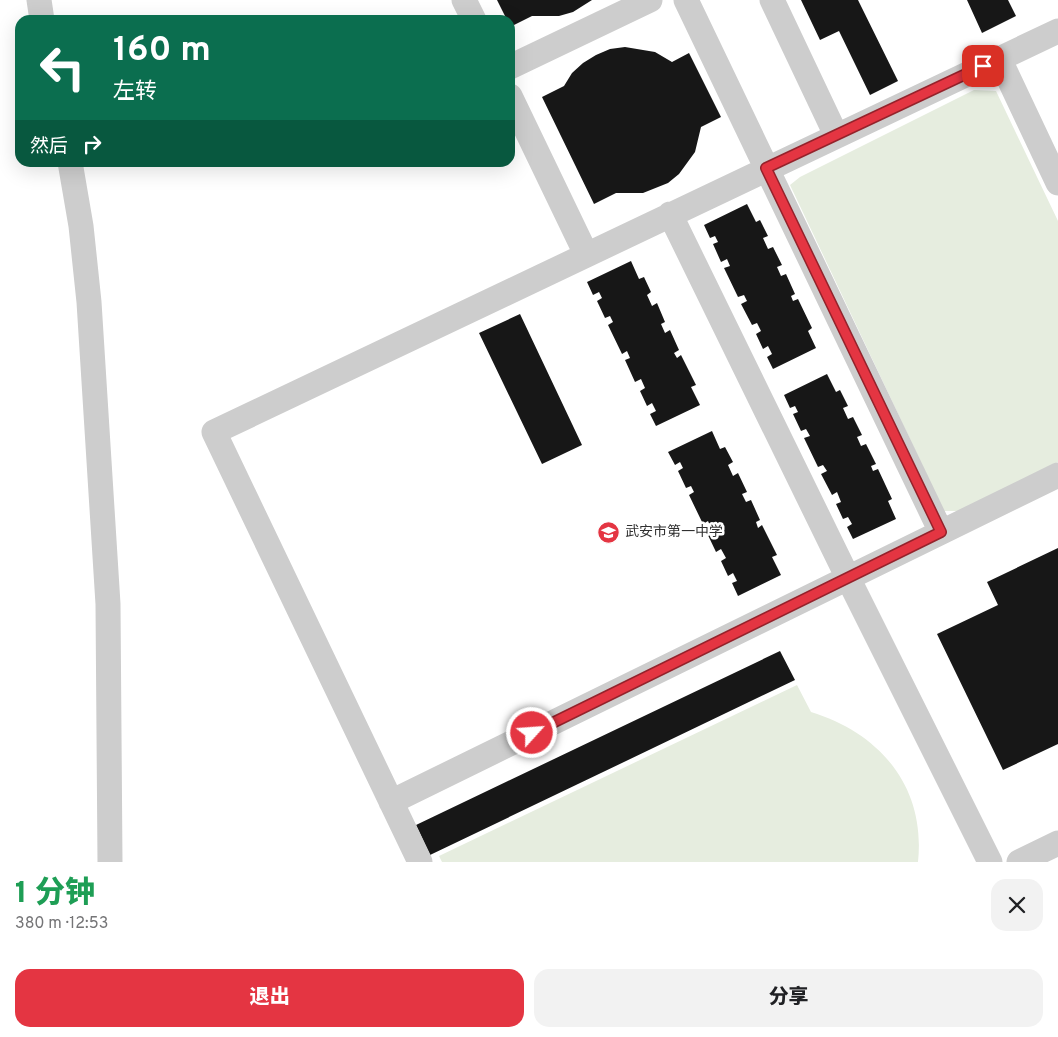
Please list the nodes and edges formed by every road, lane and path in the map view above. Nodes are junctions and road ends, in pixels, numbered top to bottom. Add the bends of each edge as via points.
1 (39, 0) edge
2 (464, 0) edge
3 (650, 0) edge
4 (686, 0) edge
5 (772, 0) edge
6 (41, 15) edge
7 (472, 15) edge
8 (1058, 30) edge
9 (999, 58) junction
10 (515, 65) edge
11 (515, 106) edge
12 (836, 135) junction
13 (71, 167) edge
14 (766, 168) junction
15 (1058, 183) edge
16 (670, 214) junction
17 (586, 254) junction
18 (1058, 474) edge
19 (941, 532) junction
20 (848, 578) junction
21 (391, 802) junction
22 (1058, 843) edge
23 (110, 862) edge
24 (420, 862) edge
25 (990, 862) edge
26 (1019, 862) edge

1 - 6 street
2 - 7 street
3 - 10 street
4 - 14 street
5 - 12 street
8 - 9 street
9 - 12 street
9 - 15 street
11 - 17 street
12 - 14 street
13 - 23 street via 89,302 108,595
14 - 16 street
14 - 19 street
16 - 17 street
16 - 20 street
17 - 21 street via 214,432
18 - 19 street
19 - 20 street
20 - 21 street
20 - 25 street
21 - 24 street
22 - 26 street

